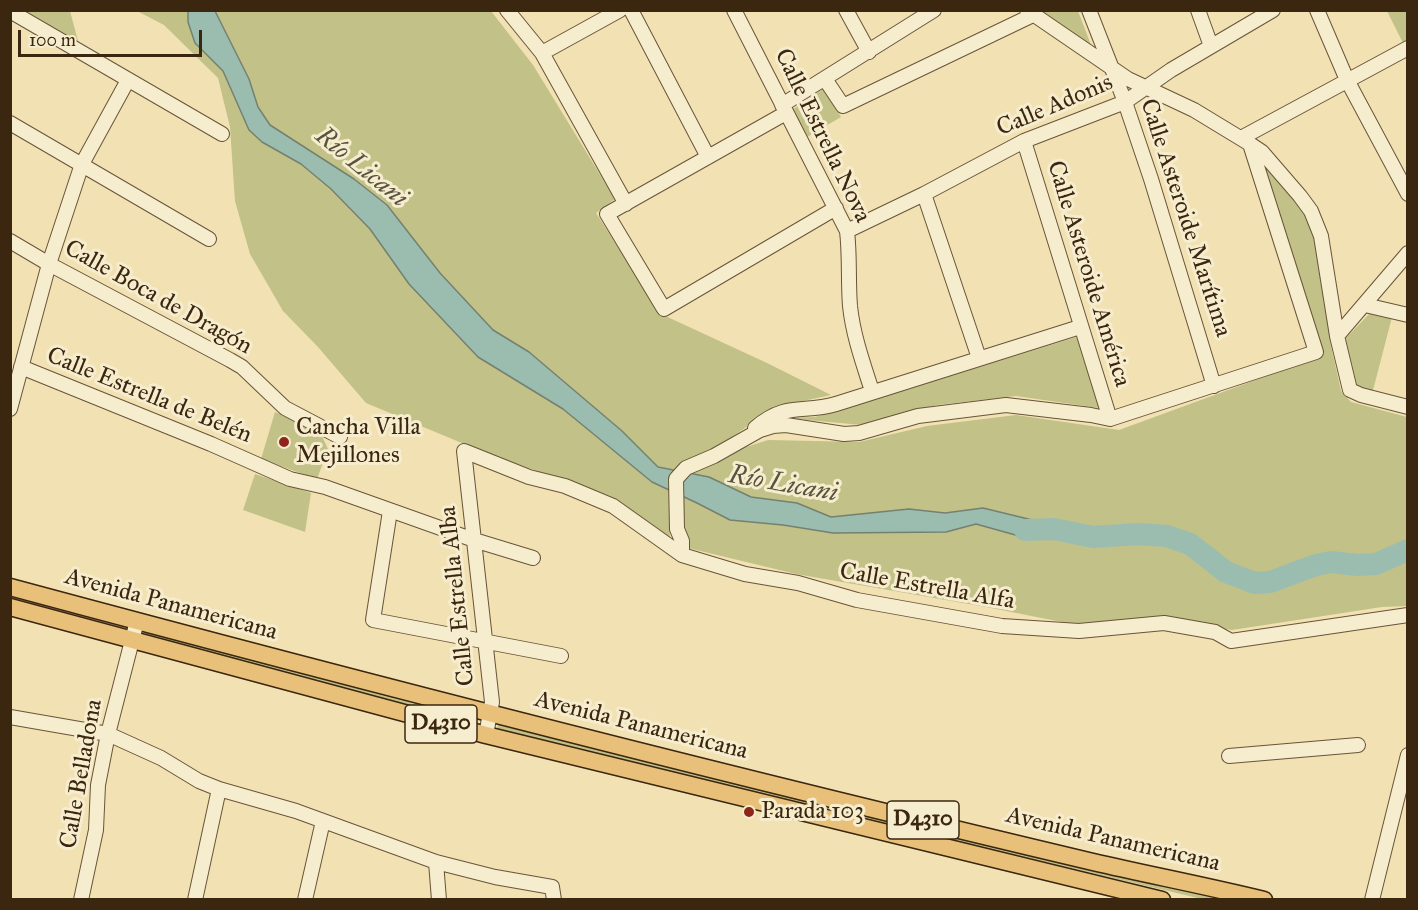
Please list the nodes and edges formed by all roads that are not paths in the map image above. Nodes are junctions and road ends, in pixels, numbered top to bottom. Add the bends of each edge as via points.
1 (507, 10) edge
2 (620, 10) edge
3 (631, 10) edge
4 (734, 10) edge
5 (846, 10) edge
6 (934, 10) edge
7 (1089, 10) edge
8 (1198, 10) edge
9 (1273, 10) edge
10 (1317, 10) edge
11 (10, 11) edge
12 (1031, 12) edge
13 (1211, 46) junction
14 (1407, 48) edge
15 (869, 52) junction
16 (542, 53) junction
17 (1110, 64) junction
18 (825, 79) junction
19 (128, 80) junction
20 (1347, 80) junction
21 (1147, 88) junction
22 (1125, 102) junction
23 (784, 109) junction
24 (10, 123) edge
25 (222, 134) dead end
26 (1024, 141) junction
27 (1245, 141) junction
28 (708, 157) junction
29 (82, 164) junction
30 (924, 194) junction
31 (1407, 194) edge
32 (626, 204) junction
33 (836, 208) junction
34 (847, 231) junction
35 (209, 239) dead end
36 (10, 242) edge
37 (1407, 253) edge
38 (49, 264) junction
39 (1365, 305) junction
40 (1407, 315) edge
41 (1080, 327) junction
42 (1337, 336) junction
43 (979, 358) junction
44 (21, 367) junction
45 (1214, 386) junction
46 (872, 391) junction
47 (1407, 407) edge
48 (10, 410) edge
49 (1110, 419) junction
50 (340, 437) dead end
51 (740, 441) junction
52 (464, 451) joint
53 (390, 511) junction
54 (474, 540) junction
55 (682, 555) junction
56 (533, 558) dead end
57 (10, 587) edge
58 (10, 607) edge
59 (1407, 615) edge
60 (137, 621) junction
61 (132, 641) junction
62 (486, 642) junction
63 (561, 656) dead end
64 (490, 713) junction
65 (10, 717) edge
66 (108, 734) junction
67 (486, 735) junction
68 (1358, 745) dead end
69 (1407, 755) edge
70 (1230, 756) dead end
71 (219, 789) junction
72 (323, 821) junction
73 (436, 862) junction
74 (1241, 897) edge
75 (81, 900) edge
76 (195, 900) edge
77 (305, 900) edge
78 (439, 900) edge
79 (554, 900) edge
80 (1162, 900) edge
81 (1264, 900) edge
82 (1372, 900) edge

1 - 16 street
2 - 16 street
3 - 28 street
4 - 23 street, Calle Estrella Nova
5 - 15 street
6 - 15 street
7 - 17 street, Calle Asteroide Marítima
8 - 13 street
9 - 13 street, Calle Adonis
10 - 20 street
11 - 19 street
12 - 17 street
12 - 18 street via 843,106
13 - 21 street, Calle Adonis
14 - 20 street
15 - 18 street
16 - 32 street
17 - 21 street
17 - 22 street, Calle Asteroide Marítima
18 - 23 street
19 - 25 street
19 - 29 street
20 - 27 street
20 - 31 street
21 - 22 street, Calle Adonis
21 - 27 street via 1194,110
22 - 26 street, Calle Adonis
22 - 45 street, Calle Asteroide Marítima
23 - 28 street
23 - 33 street, Calle Estrella Nova
24 - 29 street
26 - 30 street, Calle Adonis
26 - 41 street, Calle Asteroide América
27 - 42 street via 1262,152 1300,196 1317,223
27 - 45 street via 1316,352
28 - 32 street
29 - 35 street
29 - 38 street
30 - 34 street, Calle Adonis
30 - 43 street
32 - 33 street via 607,214 664,309
33 - 34 street, Calle Estrella Nova
34 - 46 street, Calle Estrella Nova via 855,337
36 - 38 street, Calle Boca de Dragón
37 - 39 street
38 - 44 street
38 - 50 street, Calle Boca de Dragón via 230,360 285,408
39 - 40 street
39 - 42 street
41 - 43 street
41 - 49 street, Calle Asteroide América
42 - 47 street via 1350,390
43 - 46 street
44 - 48 street
44 - 53 street, Calle Estrella de Belén via 290,479 326,487
45 - 49 street
46 - 51 street via 833,405 781,412 764,420
49 - 51 street via 1006,405 918,417 859,433 773,426
51 - 55 street via 686,468 676,479
52 - 54 street, Calle Estrella Alba
52 - 55 street, Calle Estrella Alfa via 613,506
53 - 54 street, Calle Estrella de Belén
53 - 62 street via 373,620
54 - 56 street, Calle Estrella de Belén
54 - 62 street, Calle Estrella Alba
55 - 59 street, Calle Estrella Alfa via 857,600 1002,626 1079,631 1164,622 1215,632 1231,641
57 - 60 main road, Avenida Panamericana / D4310
58 - 61 main road, Avenida Panamericana / D4310
60 - 61 street, Calle Belladona
60 - 64 main road, Avenida Panamericana / D4310
61 - 66 street, Calle Belladona
61 - 67 main road, Avenida Panamericana / D4310
62 - 63 street
62 - 64 street, Calle Estrella Alba
64 - 67 street, Calle Estrella Alba
64 - 74 main road, Avenida Panamericana / D4310
65 - 66 street
66 - 71 street
66 - 75 street, Calle Belladona via 98,785 96,830
67 - 80 main road, Avenida Panamericana / D4310
68 - 70 street
69 - 82 street
71 - 72 street
71 - 76 street
72 - 73 street
72 - 77 street
73 - 78 street
73 - 79 street via 552,887
74 - 81 main road, Avenida Panamericana / D4310

